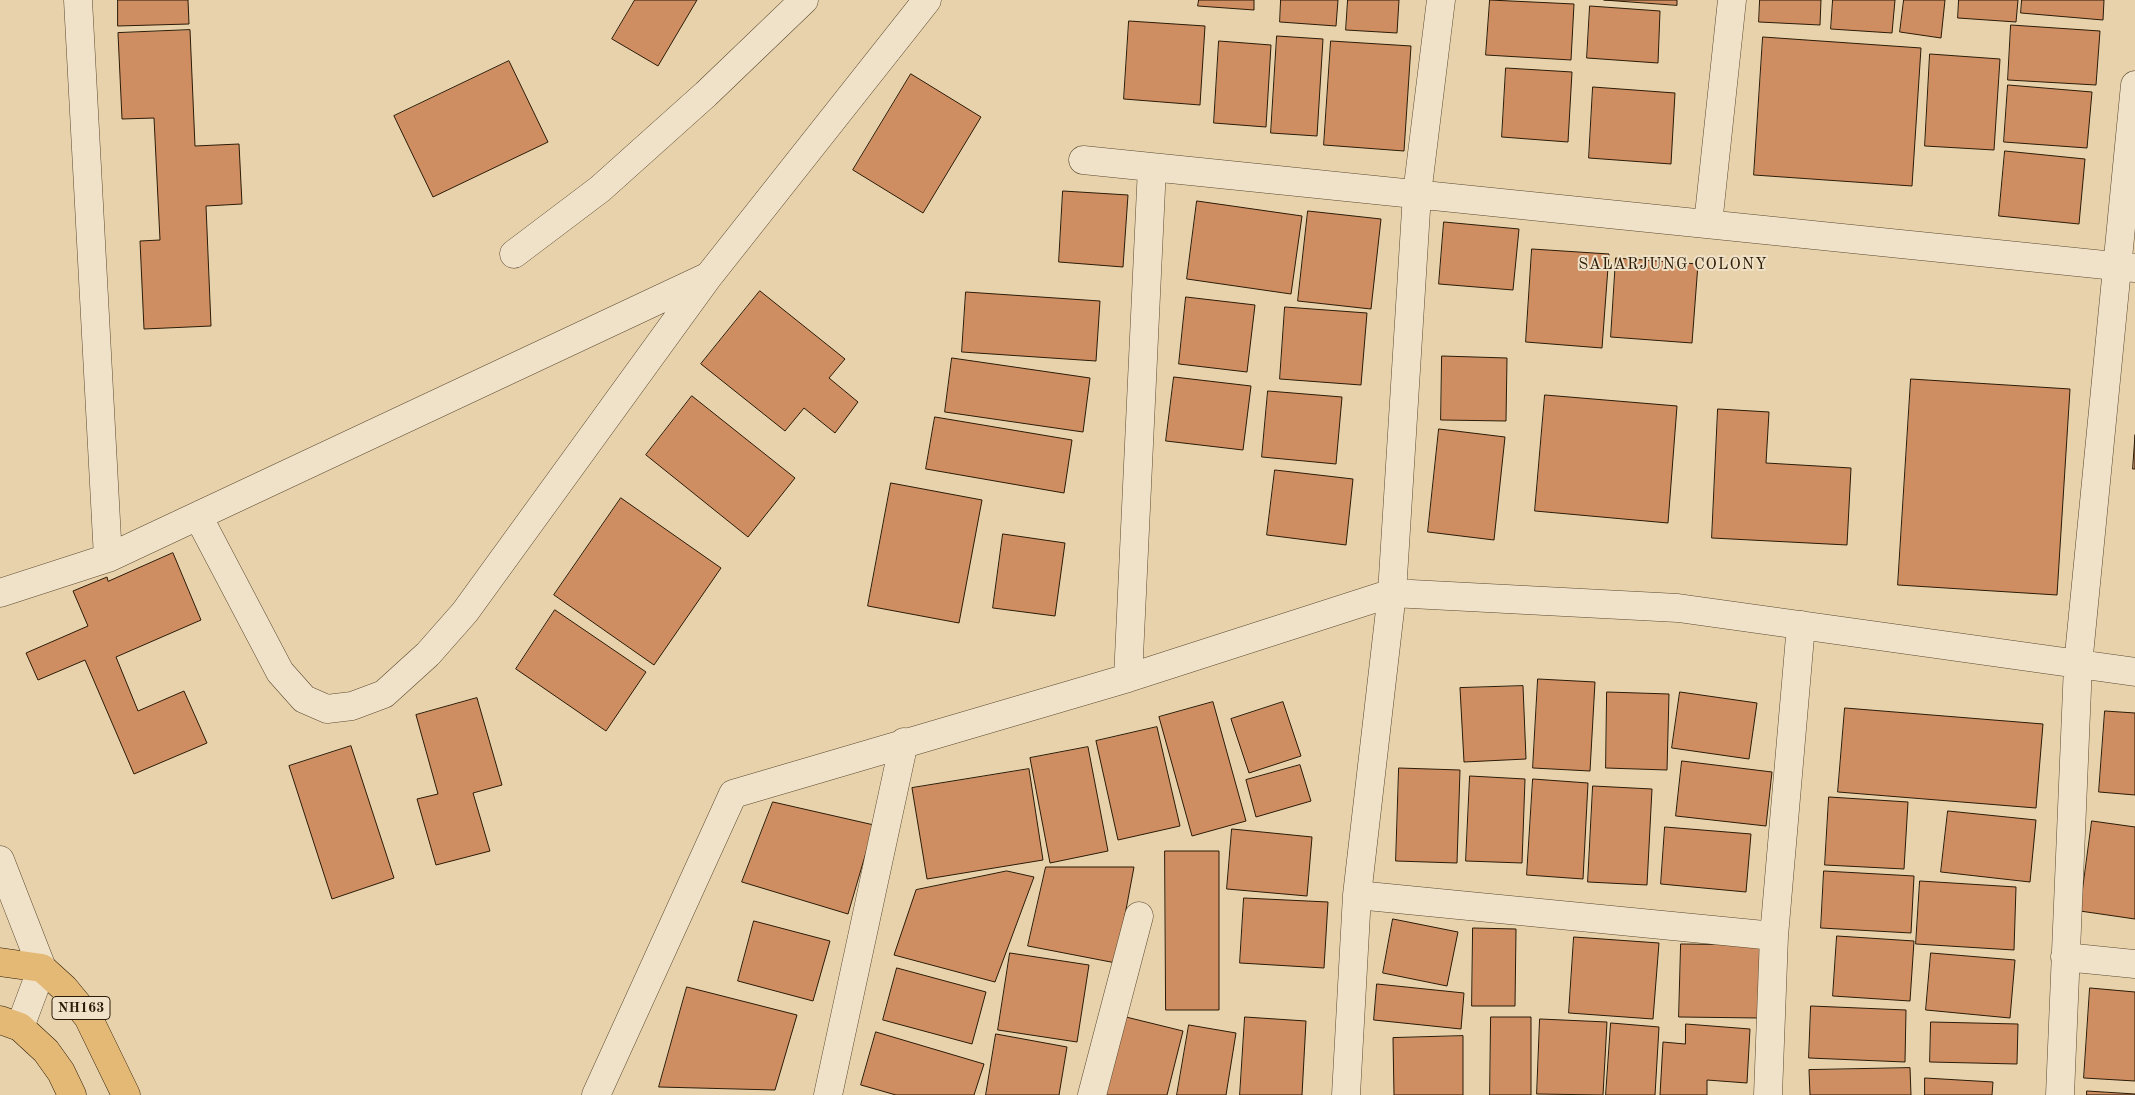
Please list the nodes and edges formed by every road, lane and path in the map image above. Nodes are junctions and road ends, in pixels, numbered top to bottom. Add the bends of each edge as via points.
1 (78, 0) edge
2 (804, 0) edge
3 (928, 0) edge
4 (1441, 0) edge
5 (1732, 0) edge
6 (2135, 85) edge
7 (1083, 160) dead end
8 (1152, 167) junction
9 (1417, 194) junction
10 (1708, 224) junction
11 (514, 254) dead end
12 (2126, 268) edge
13 (708, 277) junction
14 (198, 516) junction
15 (108, 558) junction
16 (0, 593) edge
17 (1392, 593) junction
18 (1801, 625) junction
19 (2078, 665) junction
20 (2135, 672) edge
21 (1128, 678) junction
22 (904, 742) junction
23 (0, 860) edge
24 (1357, 895) junction
25 (1139, 916) dead end
26 (1774, 936) junction
27 (2065, 957) junction
28 (0, 962) edge
29 (2135, 964) edge
30 (42, 968) junction
31 (10, 1024) edge
32 (72, 1095) edge
33 (126, 1095) edge
34 (596, 1095) edge
35 (828, 1095) edge
36 (1092, 1095) edge
37 (1346, 1095) edge
38 (1768, 1095) edge
39 (2060, 1095) edge

1 - 15 street
2 - 11 street via 600,189
3 - 13 street
4 - 9 street
5 - 10 street
6 - 12 street
7 - 8 street
8 - 9 street
8 - 21 street
9 - 10 street
9 - 17 street
10 - 12 street
12 - 19 street
13 - 14 street
13 - 14 street via 465,612 428,654 384,694 352,706 327,709 304,699 280,672
14 - 15 street
15 - 16 street
17 - 18 street via 1678,608
17 - 21 street
17 - 24 street
18 - 19 street
18 - 26 street
19 - 20 street
19 - 27 street
21 - 22 street
22 - 34 street via 733,794
22 - 35 street
23 - 30 street
24 - 26 street
24 - 37 street
25 - 36 street
26 - 38 street
27 - 29 street
27 - 39 street
28 - 30 highway
30 - 31 street
30 - 33 highway, NH163 via 88,1017
31 - 32 highway via 46,1051

